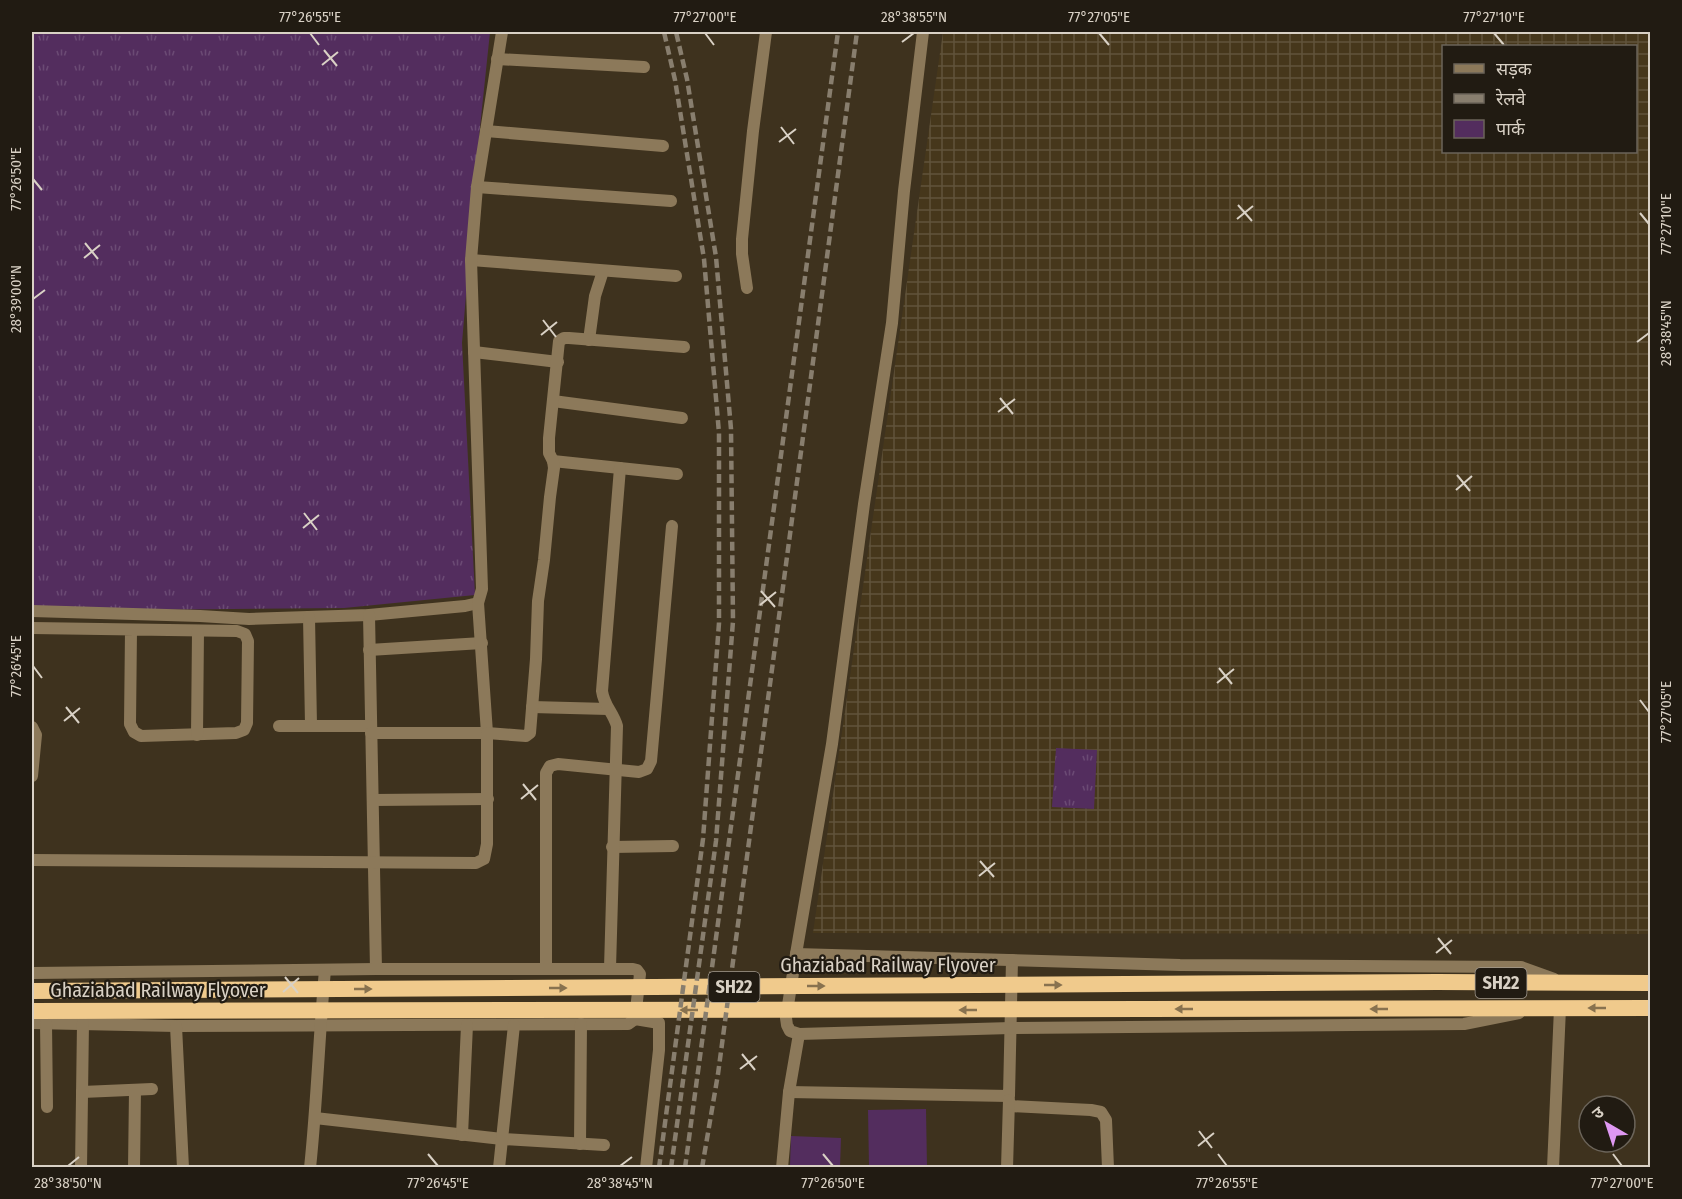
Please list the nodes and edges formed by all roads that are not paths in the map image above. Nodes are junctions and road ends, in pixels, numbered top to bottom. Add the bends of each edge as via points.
1 (502, 32) edge
2 (766, 32) edge
3 (923, 32) edge
4 (497, 59) junction
5 (644, 67) dead end
6 (486, 131) junction
7 (663, 146) dead end
8 (477, 187) junction
9 (671, 201) dead end
10 (471, 260) junction
11 (603, 271) junction
12 (676, 276) dead end
13 (747, 288) dead end
14 (589, 340) junction
15 (684, 347) dead end
16 (474, 352) junction
17 (558, 362) junction
18 (553, 401) junction
19 (682, 418) dead end
20 (554, 461) junction
21 (620, 468) junction
22 (677, 474) dead end
23 (672, 526) dead end
24 (478, 603) junction
25 (32, 611) edge
26 (369, 615) junction
27 (309, 617) junction
28 (32, 628) edge
29 (131, 630) junction
30 (198, 631) junction
31 (482, 644) junction
32 (369, 650) junction
33 (532, 707) junction
34 (608, 709) junction
35 (311, 725) junction
36 (279, 726) dead end
37 (32, 727) edge
38 (371, 729) junction
39 (487, 734) junction
40 (197, 735) junction
41 (615, 769) junction
42 (32, 776) edge
43 (488, 799) junction
44 (373, 800) junction
45 (673, 846) dead end
46 (612, 847) junction
47 (32, 860) edge
48 (374, 862) junction
49 (796, 954) junction
50 (1012, 960) junction
51 (546, 968) junction
52 (610, 968) junction
53 (376, 969) junction
54 (325, 970) junction
55 (32, 973) edge
56 (1564, 983) junction
57 (1650, 983) edge
58 (32, 991) edge
59 (1552, 1008) junction
60 (1650, 1008) edge
61 (32, 1011) edge
62 (635, 1019) junction
63 (32, 1023) edge
64 (46, 1023) junction
65 (83, 1023) junction
66 (581, 1024) junction
67 (467, 1025) junction
68 (514, 1025) junction
69 (176, 1026) junction
70 (320, 1026) junction
71 (1011, 1028) junction
72 (800, 1034) junction
73 (152, 1089) dead end
74 (135, 1090) junction
75 (82, 1092) junction
76 (789, 1092) junction
77 (1009, 1101) junction
78 (47, 1107) dead end
79 (315, 1118) junction
80 (462, 1135) junction
81 (501, 1139) junction
82 (580, 1144) junction
83 (604, 1145) dead end
84 (81, 1167) edge
85 (134, 1167) edge
86 (183, 1167) edge
87 (310, 1167) edge
88 (499, 1167) edge
89 (645, 1167) edge
90 (782, 1167) edge
91 (1007, 1167) edge
92 (1108, 1167) edge
93 (1553, 1167) edge

1 - 4 street
2 - 13 street via 742,239
3 - 49 street via 892,322 832,744
4 - 5 street
4 - 6 street
6 - 7 street
6 - 8 street
8 - 9 street
8 - 10 street
10 - 11 street
10 - 16 street
11 - 12 street
11 - 14 street
14 - 15 street
14 - 17 street via 560,340
16 - 17 street
16 - 24 street via 482,589
17 - 18 street
18 - 19 street
18 - 20 street via 549,453
20 - 21 street
20 - 33 street via 538,601
21 - 22 street
21 - 34 street via 602,691
23 - 41 street via 651,761 647,769 639,772
24 - 26 street
24 - 31 street
25 - 27 street via 249,619
26 - 27 street
26 - 32 street
27 - 35 street
28 - 29 street
29 - 30 street
29 - 40 street via 130,724 134,732 141,736
30 - 40 street
30 - 40 street via 245,634 248,653 244,730
31 - 32 street
31 - 39 street
32 - 38 street
33 - 34 street
33 - 39 street via 530,733 526,736
34 - 41 street via 617,726
35 - 36 street
35 - 38 street
37 - 42 street via 36,735
38 - 39 street
38 - 44 street
39 - 43 street
41 - 46 street
41 - 51 street via 558,764 550,766 546,773
43 - 44 street
43 - 48 street via 484,859 476,863
44 - 48 street
45 - 46 street
46 - 52 street
47 - 48 street
48 - 53 street
49 - 50 street
49 - 72 street via 786,1018 790,1031
50 - 56 street via 1521,967
50 - 71 street
51 - 52 street
51 - 53 street
52 - 62 street via 633,969 640,974
53 - 54 street
54 - 55 street
54 - 70 street
56 - 57 highway, SH22
58 -> 56 highway, Ghaziabad Railway Flyover / SH22
60 -> 59 highway, SH22
59 -> 61 highway, Ghaziabad Railway Flyover / SH22
59 - 71 street via 1464,1024
59 - 93 street
62 - 66 street via 628,1024
62 - 89 street via 659,1023
63 - 64 street
64 - 65 street
64 - 78 street
65 - 69 street
65 - 75 street
66 - 68 street
66 - 82 street
67 - 68 street
67 - 70 street
67 - 80 street
68 - 81 street
69 - 70 street
69 - 86 street
70 - 79 street
71 - 72 street
71 - 77 street
72 - 76 street
73 - 74 street
74 - 75 street
74 - 85 street
75 - 84 street
76 - 77 street
76 - 90 street
77 - 91 street
77 - 92 street via 1101,1112 1106,1120
79 - 80 street
79 - 87 street
80 - 81 street
81 - 82 street
81 - 88 street
82 - 83 street

